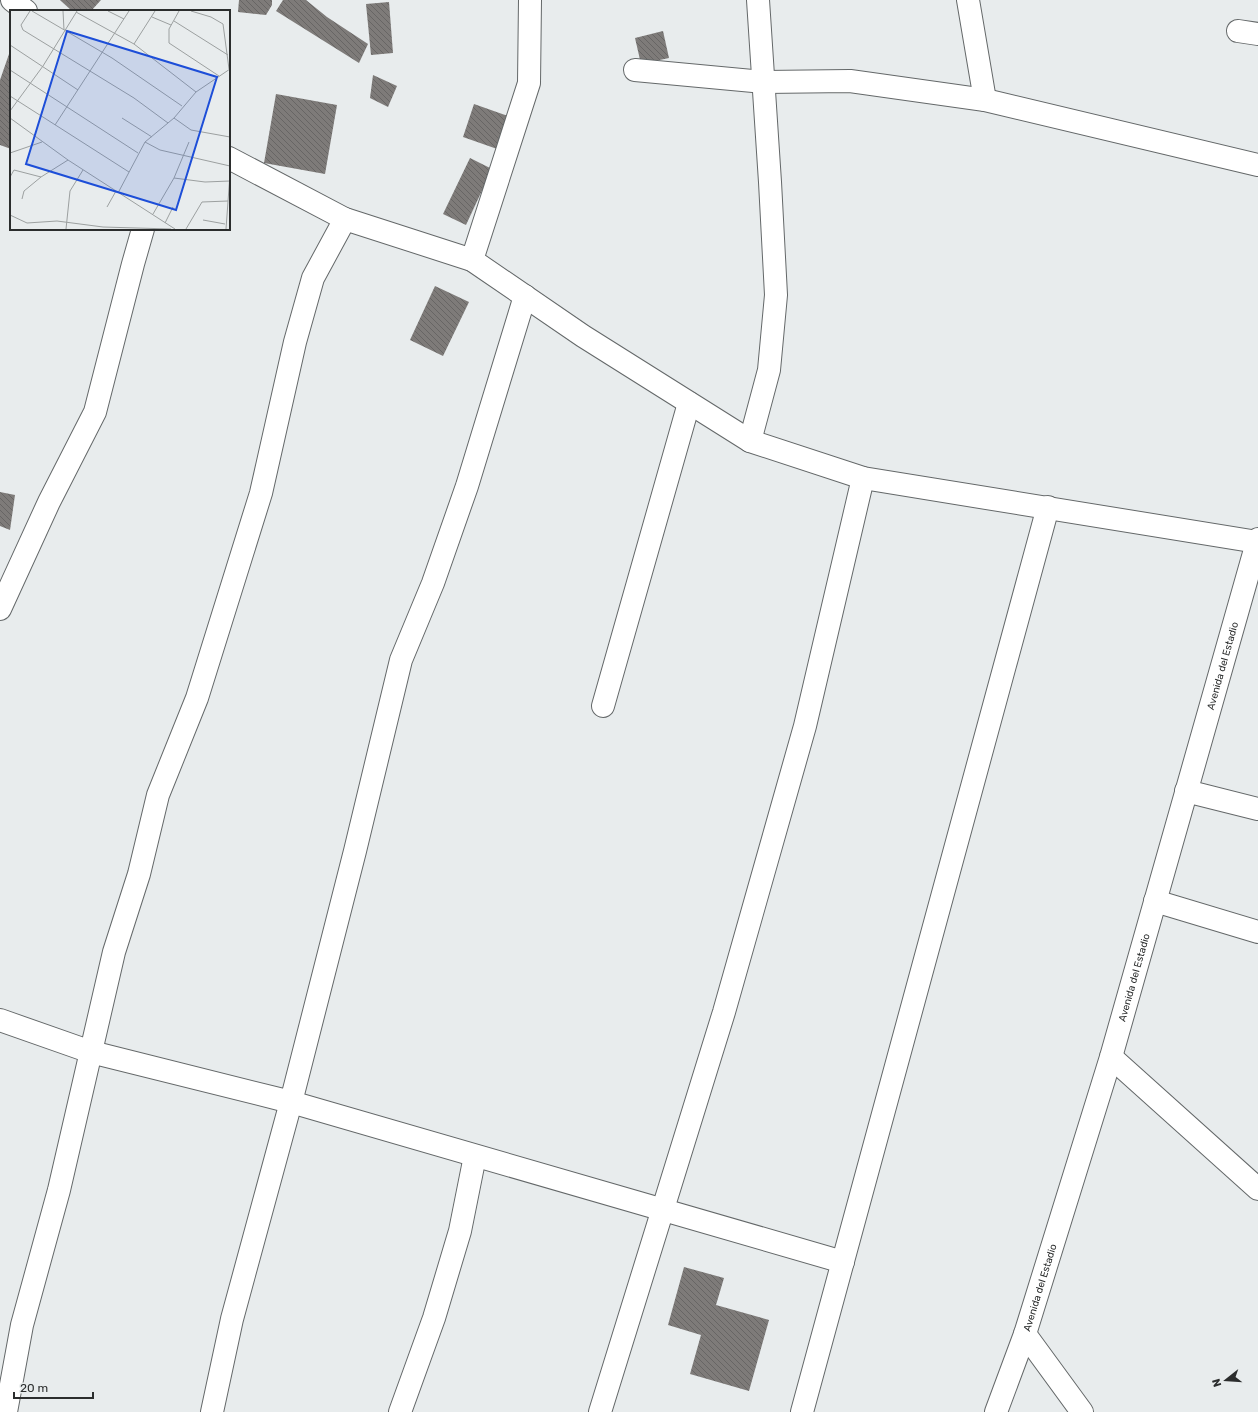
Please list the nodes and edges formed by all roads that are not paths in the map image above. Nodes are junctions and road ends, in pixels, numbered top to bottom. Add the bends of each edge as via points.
1 (12, 0) edge
2 (530, 0) edge
3 (758, 0) edge
4 (968, 0) edge
5 (25, 10) edge
6 (635, 70) dead end
7 (764, 82) junction
8 (985, 100) junction
9 (230, 159) edge
10 (1258, 165) edge
11 (345, 219) junction
12 (143, 230) edge
13 (472, 260) junction
14 (525, 296) junction
15 (689, 403) junction
16 (750, 441) junction
17 (863, 478) junction
18 (1048, 507) junction
19 (1258, 541) edge
20 (1254, 567) edge
21 (0, 609) edge
22 (603, 706) dead end
23 (1186, 791) junction
24 (1258, 809) edge
25 (1155, 901) junction
26 (1258, 932) edge
27 (0, 1020) edge
28 (91, 1052) junction
29 (1110, 1057) junction
30 (291, 1102) junction
31 (475, 1156) junction
32 (1258, 1189) edge
33 (663, 1210) junction
34 (843, 1262) junction
35 (1025, 1334) junction
36 (6, 1412) edge
37 (212, 1412) edge
38 (400, 1412) edge
39 (600, 1412) edge
40 (802, 1412) edge
41 (996, 1412) edge
42 (1082, 1412) edge

1 - 5 street
2 - 13 street via 529,83
3 - 7 street
4 - 8 street
6 - 7 street
7 - 8 street via 850,81
7 - 16 street via 776,295 769,370
8 - 10 street
9 - 11 street
11 - 13 street
11 - 28 street via 313,278 295,342 261,493 196,698 158,795 139,874 114,952
12 - 21 street via 95,412 49,502
13 - 14 street
14 - 15 street via 582,336
14 - 30 street via 467,486 433,583 401,660
15 - 16 street
15 - 22 street
16 - 17 street
17 - 18 street
17 - 33 street via 806,726 724,1012
18 - 19 street
18 - 34 street
19 - 20 street, Avenida del Estadio
20 - 23 street, Avenida del Estadio
23 - 24 street
23 - 25 street, Avenida del Estadio
25 - 26 street
25 - 29 street, Avenida del Estadio
27 - 28 street
28 - 30 street
28 - 36 street via 59,1190 22,1325
29 - 32 street
29 - 35 street, Avenida del Estadio
30 - 31 street
30 - 37 street via 232,1319
31 - 33 street
31 - 38 street via 460,1231 434,1318
33 - 34 street
33 - 39 street
34 - 40 street
35 - 41 street, Avenida del Estadio
35 - 42 street

